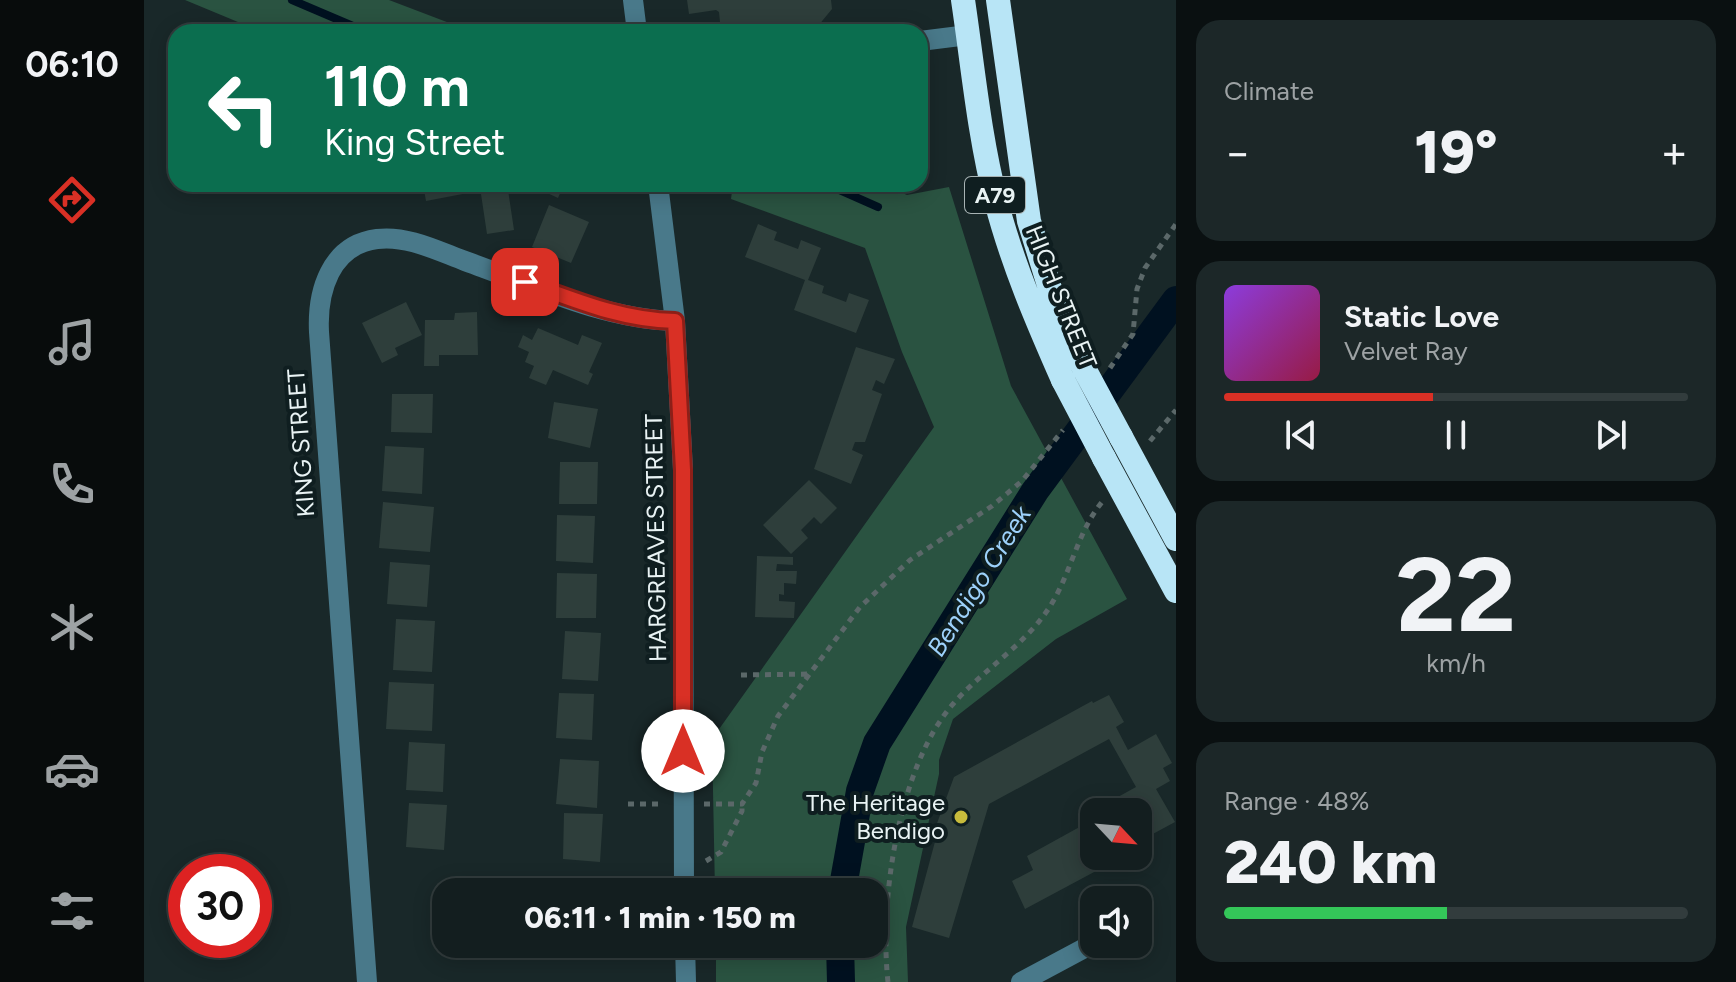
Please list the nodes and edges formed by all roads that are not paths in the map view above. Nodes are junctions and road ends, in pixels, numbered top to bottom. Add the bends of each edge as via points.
1 (633, 0) edge
2 (963, 0) edge
3 (998, 0) edge
4 (636, 24) edge
5 (1002, 30) junction
6 (968, 35) junction
7 (928, 40) edge
8 (659, 192) edge
9 (675, 321) junction
10 (1176, 539) edge
11 (1176, 591) edge
12 (684, 878) edge
13 (1080, 950) edge
14 (685, 958) edge
15 (367, 982) edge
16 (686, 982) edge
17 (1021, 982) edge

1 - 4 street
2 - 6 highway, HIGH STREET / A79
3 - 5 highway, HIGH STREET / A79
5 - 6 highway
5 - 10 highway, HIGH STREET / A79, bridge via 1029,221 1052,295 1080,361
6 - 7 street
6 - 11 highway, HIGH STREET / A79, bridge via 996,200 1026,295 1063,380
8 - 9 street, HARGREAVES STREET
9 - 12 street, HARGREAVES STREET via 683,470
9 - 15 street, KING STREET via 611,313 396,239 364,242 336,262 326,278 319,332
13 - 17 street
14 - 16 street

